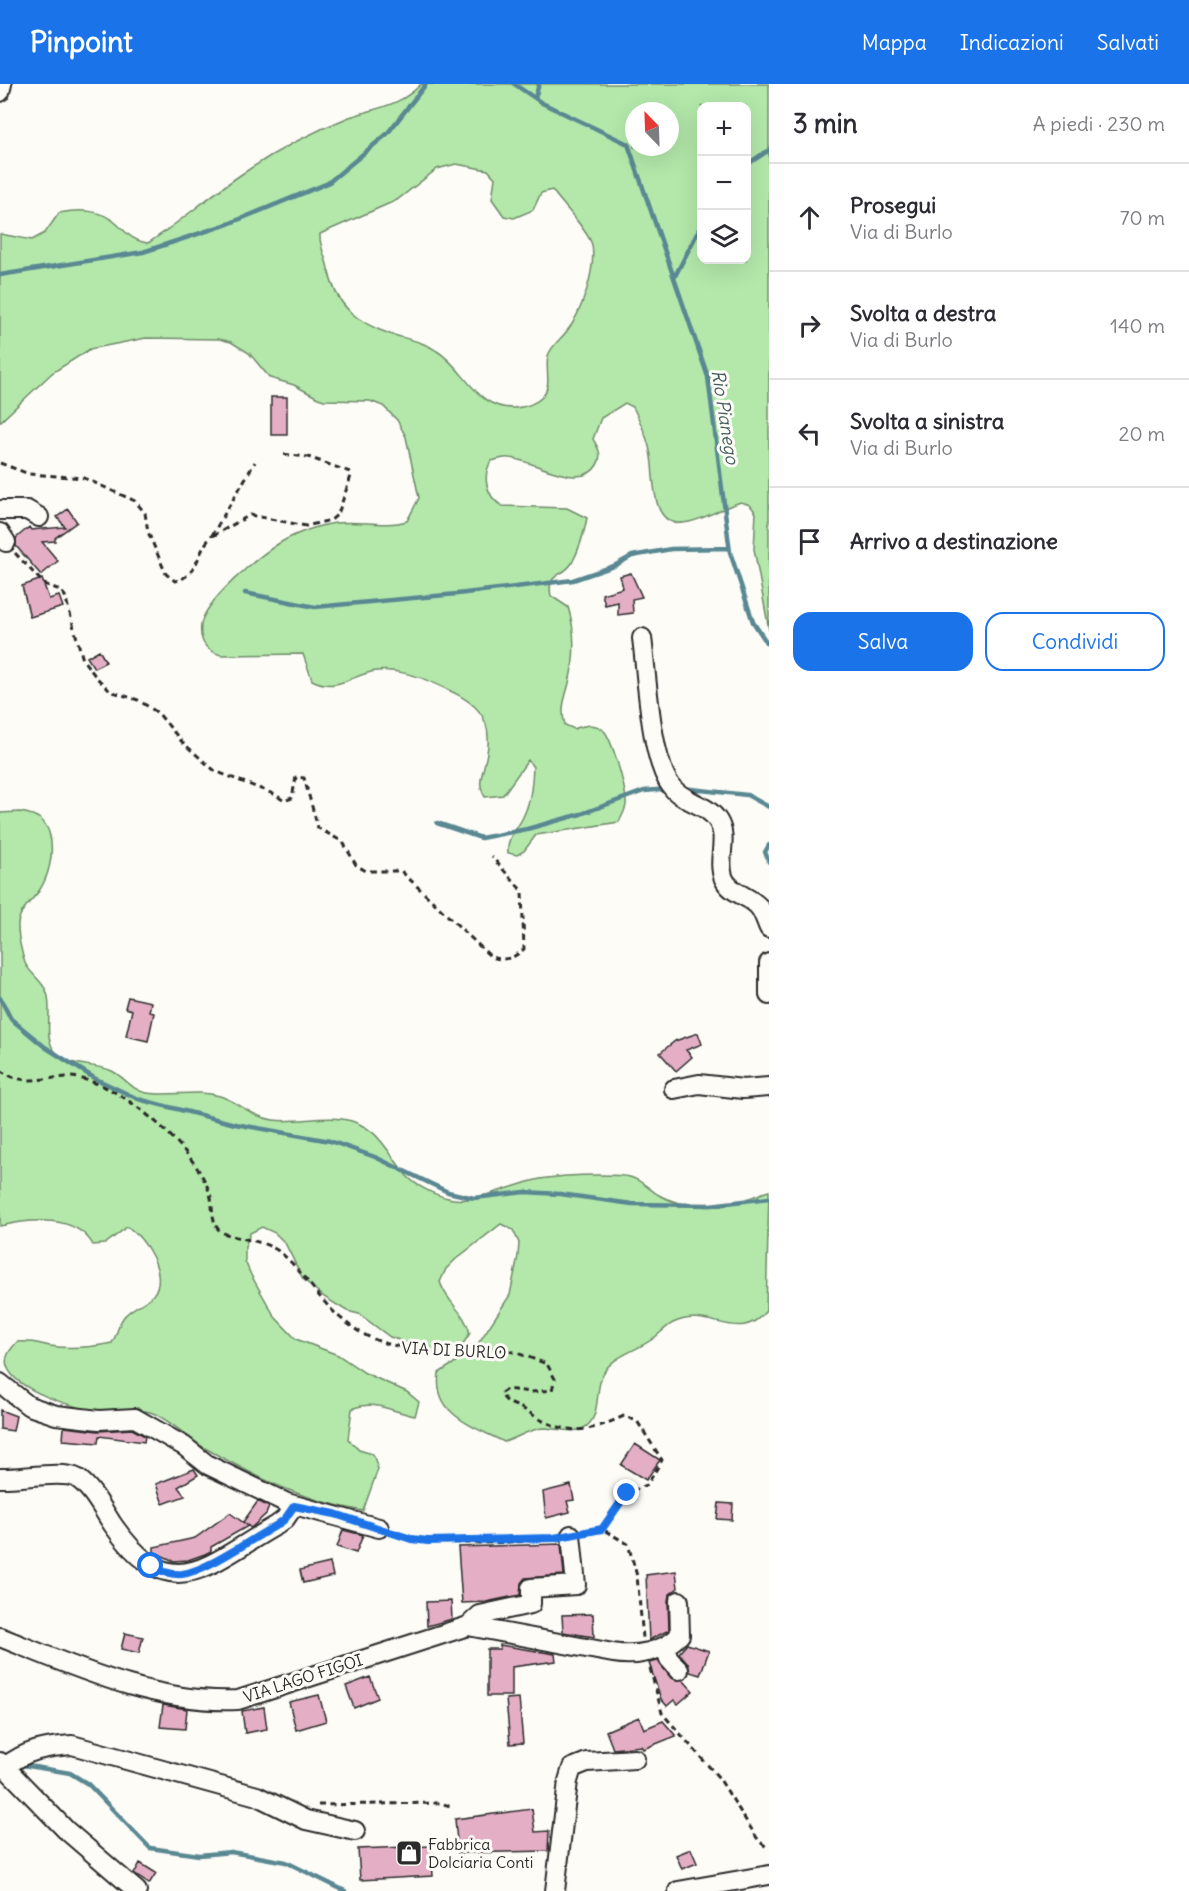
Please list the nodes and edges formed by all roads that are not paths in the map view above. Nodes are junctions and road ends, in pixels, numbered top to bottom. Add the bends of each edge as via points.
1 (2, 84) edge
2 (0, 92) edge
3 (0, 510) edge
4 (39, 517) dead end
5 (642, 638) dead end
6 (769, 928) edge
7 (769, 963) edge
8 (769, 995) edge
9 (769, 1087) edge
10 (674, 1089) dead end
11 (0, 1383) edge
12 (0, 1478) edge
13 (294, 1506) junction
14 (380, 1528) road end
15 (571, 1535) road end
16 (679, 1601) dead end
17 (468, 1626) junction
18 (0, 1637) edge
19 (665, 1647) junction
20 (679, 1670) dead end
21 (634, 1759) dead end
22 (3, 1764) edge
23 (355, 1831) dead end
24 (769, 1875) edge
25 (137, 1891) edge
26 (555, 1891) edge
27 (678, 1891) edge

1 - 2 street
3 - 4 street via 27,510
5 - 6 street via 654,732 669,783 679,796 705,808 717,819 723,834 724,880 760,908
7 - 8 street
9 - 10 street via 743,1089 699,1084
11 - 13 street via 29,1406 56,1414 99,1420 135,1418 208,1465
12 - 13 street via 57,1475 78,1479 132,1551 162,1572 179,1574 197,1570 277,1525
13 - 14 street
15 - 17 street, VIA LAGO FIGOI via 576,1585 531,1588 531,1604 480,1615
16 - 19 street via 681,1633
17 - 18 street, VIA LAGO FIGOI via 238,1700 204,1702 101,1677
17 - 19 street, VIA LAGO FIGOI via 625,1655
19 - 20 street
21 - 26 street via 587,1762 572,1768
22 - 23 street via 42,1747 72,1745 257,1796 306,1820
22 - 25 street via 66,1830
24 - 27 street

